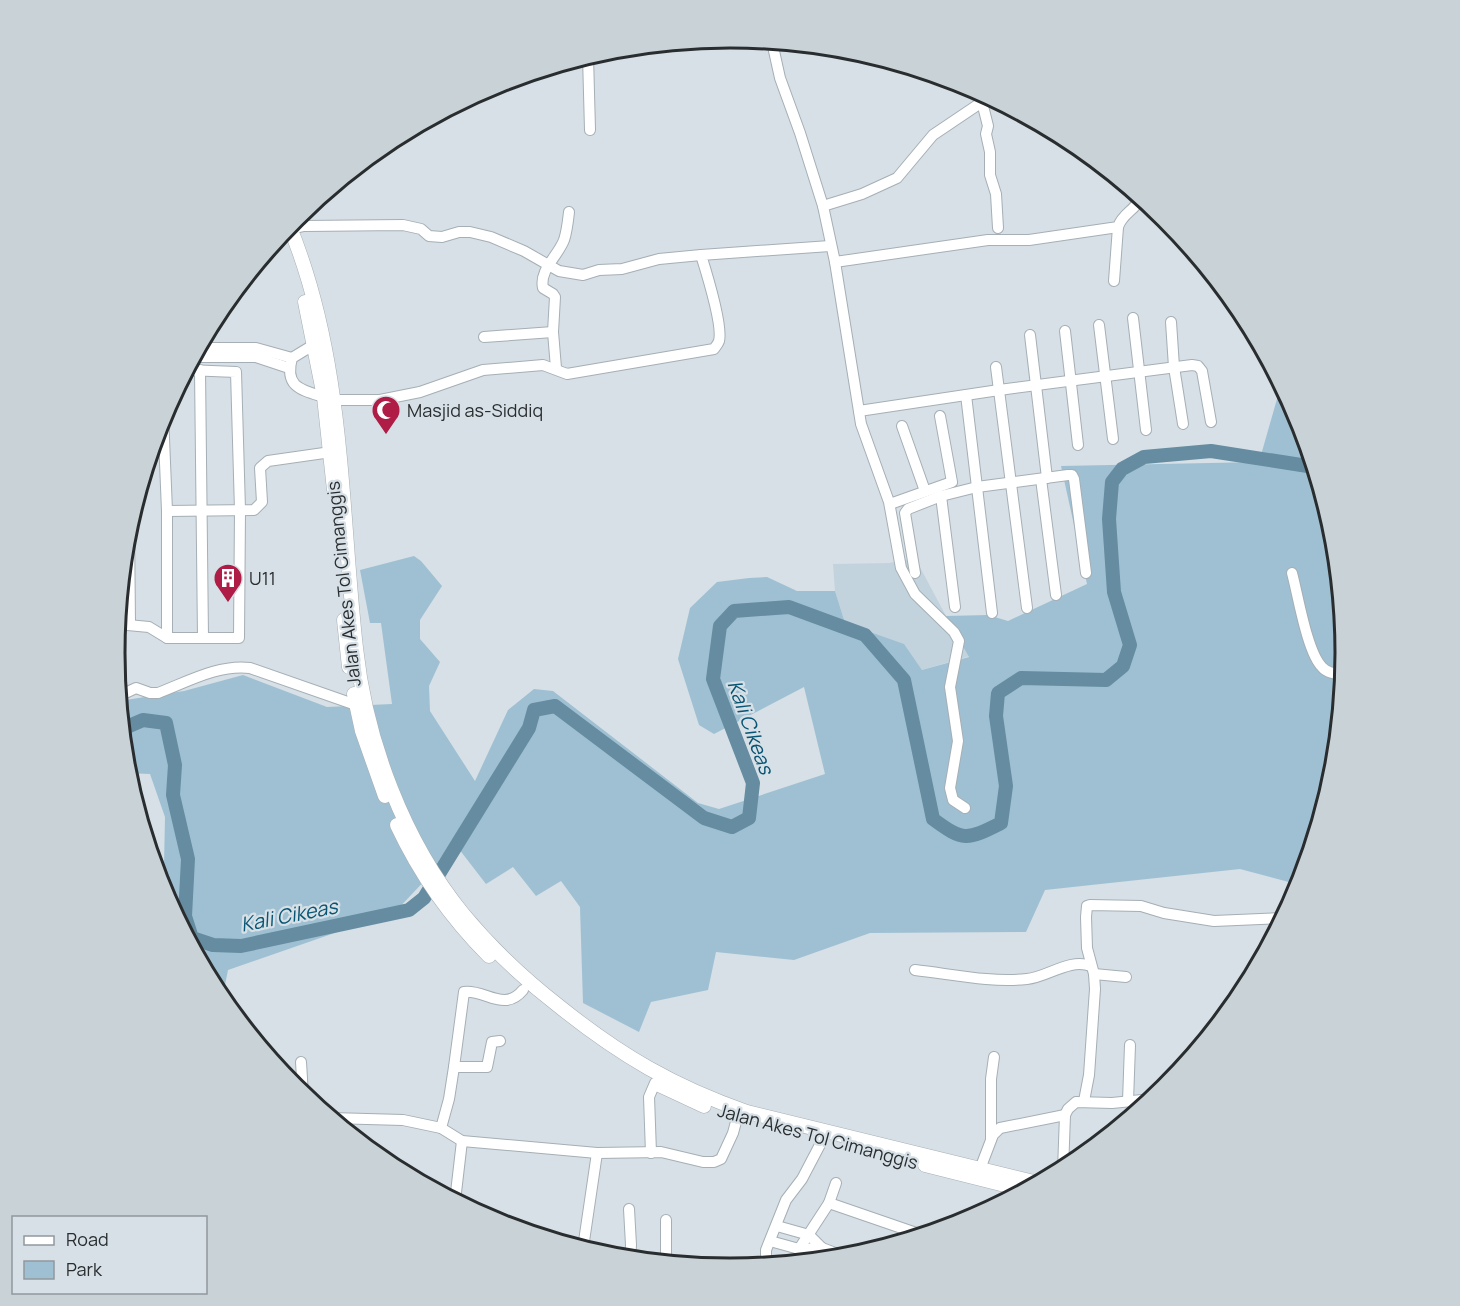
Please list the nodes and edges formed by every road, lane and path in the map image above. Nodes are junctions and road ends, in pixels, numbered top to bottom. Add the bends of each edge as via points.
1 (774, 49) edge
2 (588, 65) edge
3 (982, 102) edge
4 (982, 103) edge
5 (590, 130) dead end
6 (1136, 205) edge
7 (823, 206) junction
8 (569, 212) dead end
9 (301, 226) edge
10 (1118, 227) junction
11 (998, 228) dead end
12 (289, 239) edge
13 (289, 239) edge
14 (831, 246) junction
15 (701, 255) junction
16 (835, 262) junction
17 (548, 266) junction
18 (1114, 281) dead end
19 (1133, 318) dead end
20 (1171, 322) dead end
21 (1099, 325) dead end
22 (1065, 331) dead end
23 (553, 332) junction
24 (1030, 335) dead end
25 (484, 337) dead end
26 (315, 345) junction
27 (207, 348) edge
28 (202, 357) edge
29 (291, 363) junction
30 (996, 367) dead end
31 (1174, 367) junction
32 (556, 368) junction
33 (195, 370) edge
34 (200, 370) junction
35 (1139, 371) junction
36 (1105, 376) junction
37 (1071, 381) junction
38 (1036, 385) junction
39 (999, 390) junction
40 (966, 395) junction
41 (329, 399) junction
42 (859, 411) junction
43 (940, 416) dead end
44 (1211, 422) dead end
45 (1183, 424) dead end
46 (902, 426) dead end
47 (1146, 430) dead end
48 (1113, 439) dead end
49 (164, 440) edge
50 (1078, 445) dead end
51 (334, 447) junction
52 (1044, 478) junction
53 (1012, 482) junction
54 (977, 487) junction
55 (925, 491) junction
56 (941, 496) junction
57 (890, 504) junction
58 (240, 510) junction
59 (167, 511) junction
60 (203, 511) junction
61 (915, 573) dead end
62 (1086, 573) dead end
63 (1292, 573) dead end
64 (130, 578) edge
65 (1056, 596) dead end
66 (955, 607) dead end
67 (1027, 608) dead end
68 (992, 613) dead end
69 (126, 624) edge
70 (130, 624) junction
71 (167, 638) junction
72 (203, 638) junction
73 (1334, 673) edge
74 (126, 693) edge
75 (356, 705) junction
76 (965, 808) dead end
77 (413, 847) junction
78 (456, 912) junction
79 (1274, 918) edge
80 (915, 970) dead end
81 (1092, 970) junction
82 (1126, 977) dead end
83 (524, 990) junction
84 (500, 1041) dead end
85 (1130, 1045) dead end
86 (993, 1057) dead end
87 (301, 1062) dead end
88 (454, 1066) junction
89 (650, 1077) junction
90 (302, 1081) edge
91 (1137, 1100) edge
92 (1084, 1101) junction
93 (1128, 1101) junction
94 (1065, 1115) junction
95 (344, 1118) edge
96 (737, 1118) junction
97 (441, 1128) junction
98 (823, 1139) junction
99 (991, 1139) junction
100 (462, 1141) junction
101 (597, 1153) junction
102 (651, 1153) junction
103 (1063, 1158) edge
104 (980, 1169) junction
105 (1026, 1180) edge
106 (836, 1183) dead end
107 (1014, 1187) edge
108 (456, 1193) edge
109 (829, 1203) junction
110 (629, 1209) dead end
111 (666, 1220) dead end
112 (777, 1226) junction
113 (906, 1231) edge
114 (809, 1235) junction
115 (584, 1240) edge
116 (770, 1241) junction
117 (822, 1248) junction
118 (631, 1249) edge
119 (799, 1249) junction
120 (827, 1250) edge
121 (800, 1254) edge
122 (666, 1255) edge
123 (766, 1257) edge

1 - 7 street
2 - 5 street
3 - 7 street via 933,135 897,178
4 - 11 street
6 - 10 street via 1121,218
7 - 14 street
8 - 17 street via 564,243
9 - 17 street via 403,225 421,229 429,236 470,232 524,251
10 - 16 street via 1029,240 988,240
10 - 18 street
12 - 26 main road
13 - 41 main road via 324,339
14 - 15 street
14 - 16 street
15 - 17 street via 659,259 583,275
15 - 32 street via 719,335 714,349 567,374
16 - 42 street
17 - 23 street via 542,286 555,297
19 - 35 street
20 - 31 street
21 - 36 street
22 - 37 street
23 - 25 street
23 - 32 street
24 - 38 street
26 - 29 street
26 - 41 main road
27 - 29 street via 256,348
28 - 29 street via 256,357
29 - 41 street via 296,387
30 - 39 street
31 - 35 street
31 - 44 street via 1192,365 1202,371
31 - 45 street
32 - 41 street via 543,365 483,370 420,392 380,400
33 - 34 street
34 - 58 street via 237,372
34 - 60 street
35 - 36 street
35 - 47 street
36 - 37 street
36 - 48 street
37 - 38 street
37 - 50 street
38 - 39 street
38 - 52 street
39 - 40 street
39 - 53 street
40 - 42 street
40 - 54 street
41 - 51 main road
42 - 57 street
43 - 55 street via 952,482
46 - 55 street
49 - 59 street
51 - 58 street via 268,461 261,468 262,502 254,510
51 - 75 main road, Jalan Akes Tol Cimanggis via 346,649
51 - 77 main road via 364,700
52 - 53 street
52 - 62 street via 1068,475 1074,479
52 - 65 street
53 - 54 street
53 - 67 street
54 - 56 street
54 - 68 street
55 - 57 street
56 - 61 street via 906,511
56 - 66 street
57 - 76 street via 905,579 959,641 951,679 958,741 950,788 953,800
58 - 60 street
58 - 72 street via 239,638
59 - 60 street
59 - 71 street
60 - 72 street
63 - 73 street via 1312,652 1322,668
64 - 70 street
69 - 70 street
70 - 71 street via 149,627
71 - 72 street
74 - 75 street via 136,688 158,693 238,666
75 - 77 main road, Jalan Akes Tol Cimanggis via 376,775 394,819
77 - 78 main road, Jalan Akes Tol Cimanggis via 423,875
78 - 83 main road, Jalan Akes Tol Cimanggis via 476,943
78 - 89 main road, Jalan Akes Tol Cimanggis via 530,984
79 - 81 street via 1214,921 1164,914 1141,906 1090,904 1086,917
80 - 81 street via 1018,980 1074,965
81 - 82 street
81 - 92 street via 1095,1004
83 - 88 street via 508,1000 464,992
83 - 89 main road, Jalan Akes Tol Cimanggis via 591,1044
84 - 88 street via 492,1042 487,1067
85 - 93 street
86 - 99 street
87 - 90 street
88 - 97 street
89 - 96 main road, Jalan Akes Tol Cimanggis via 684,1098
89 - 102 street
89 - 104 main road, Jalan Akes Tol Cimanggis via 747,1112
91 - 93 street
92 - 93 street
92 - 94 street via 1073,1104
94 - 99 street via 1000,1128
94 - 103 street
95 - 97 street via 403,1120
96 - 98 main road, Jalan Akes Tol Cimanggis
96 - 102 street via 720,1159 714,1162
97 - 100 street
98 - 107 main road, Jalan Akes Tol Cimanggis
98 - 112 street via 786,1200
99 - 104 street
100 - 101 street
100 - 108 street
101 - 102 street
101 - 115 street
104 - 105 main road, Jalan Akes Tol Cimanggis
106 - 109 street
109 - 113 street
109 - 114 street
110 - 118 street
111 - 122 street
112 - 114 street
112 - 116 street
114 - 117 street
114 - 119 street
116 - 119 street
116 - 123 street
117 - 119 street
117 - 120 street
119 - 121 street

